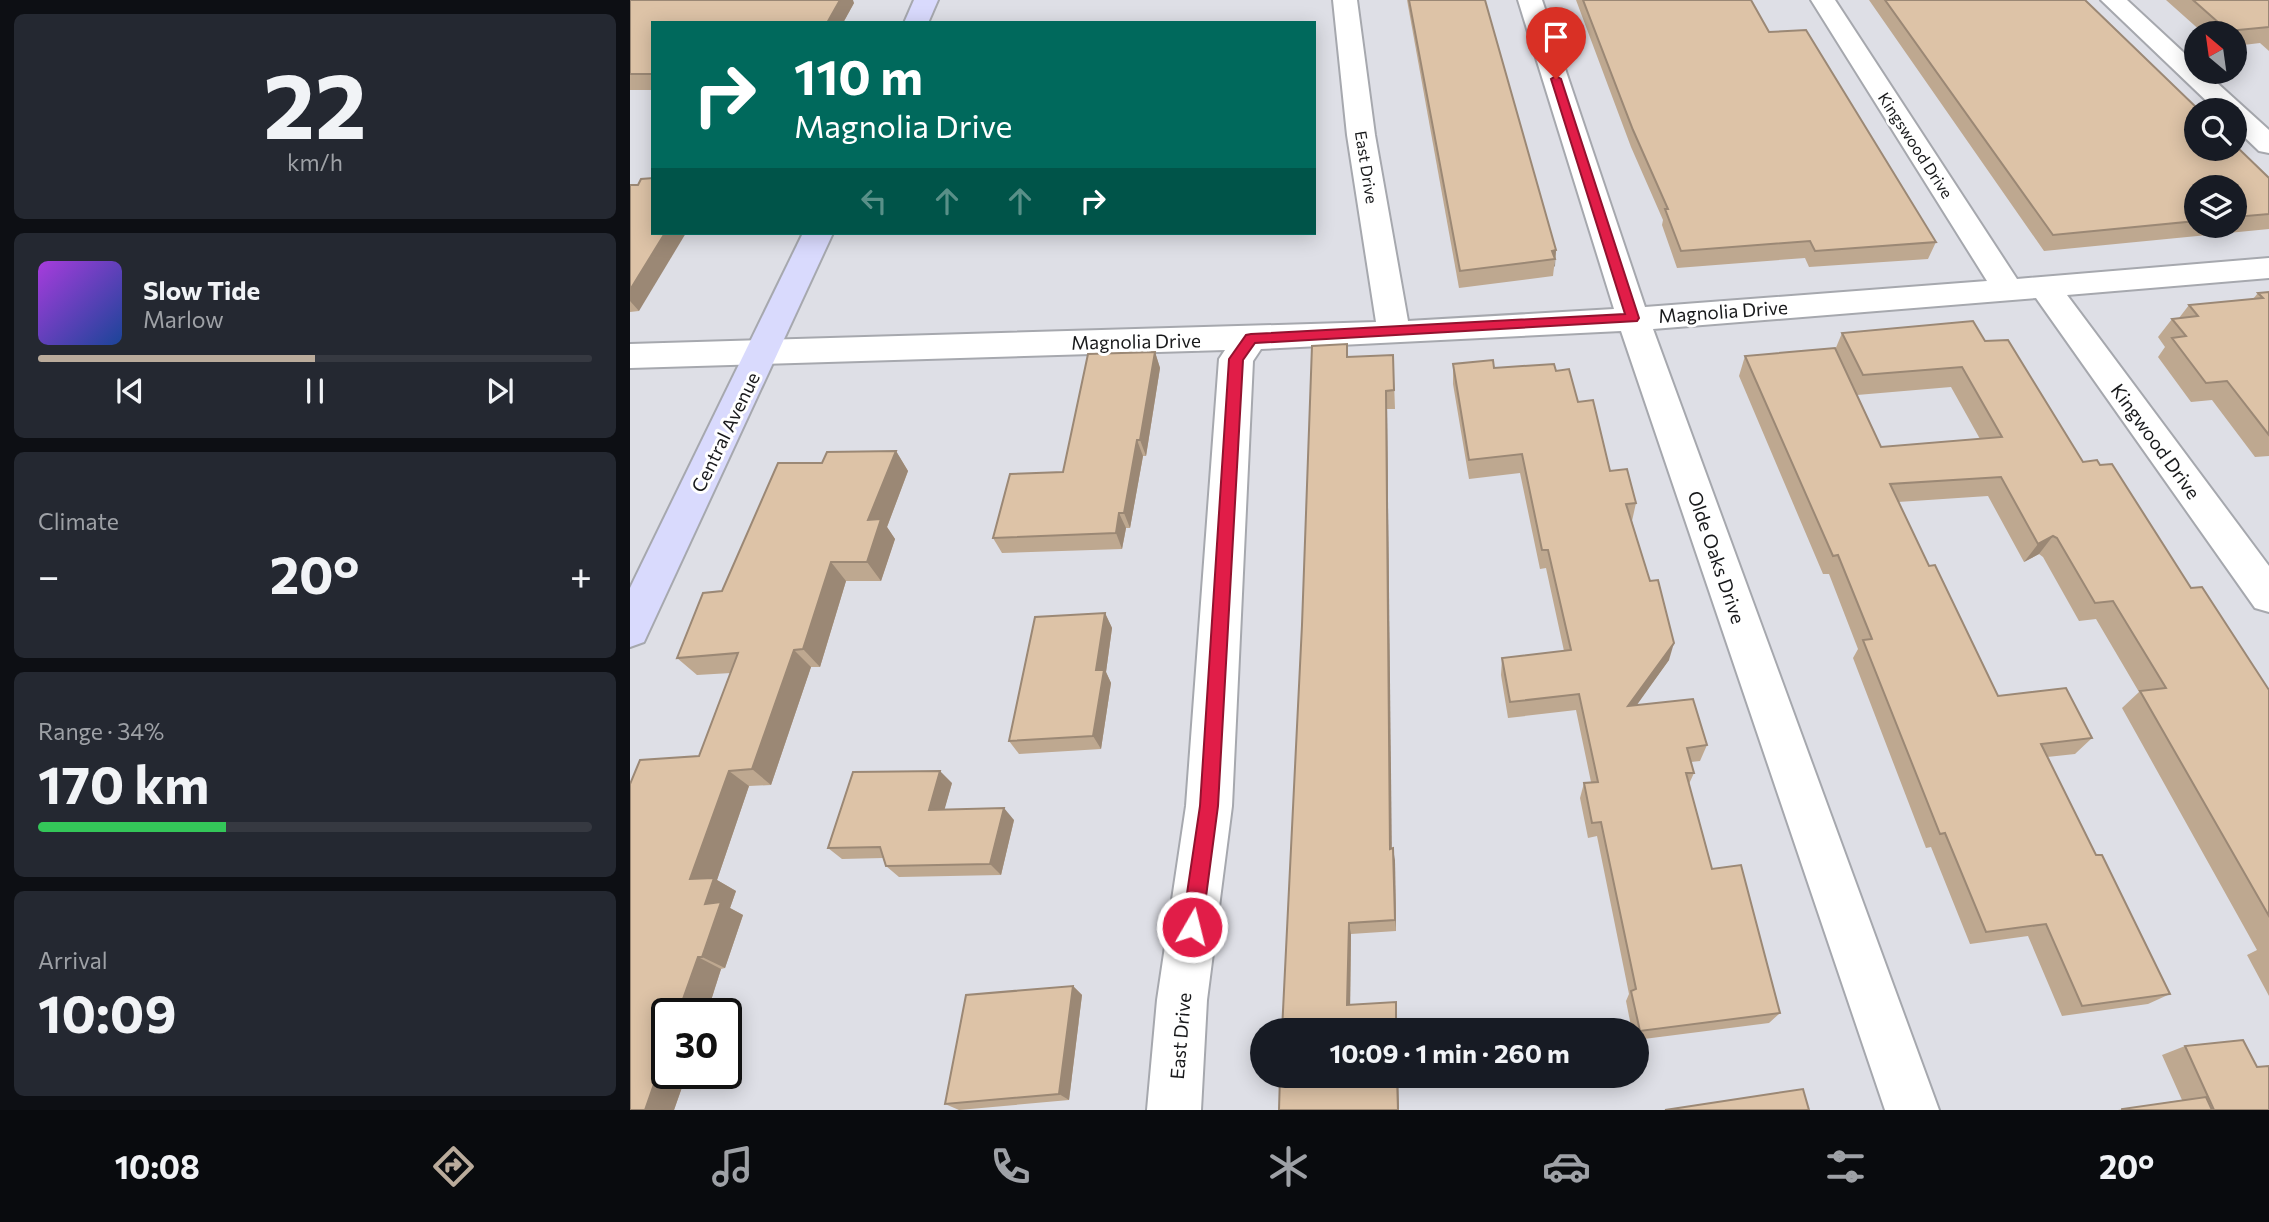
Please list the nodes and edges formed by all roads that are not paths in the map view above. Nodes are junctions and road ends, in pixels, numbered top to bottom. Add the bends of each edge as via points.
1 (926, 0) edge
2 (1345, 0) edge
3 (1530, 0) edge
4 (1823, 0) edge
5 (2113, 0) edge
6 (917, 21) edge
7 (2218, 98) edge
8 (2247, 125) edge
9 (2269, 145) edge
10 (817, 235) edge
11 (2269, 268) edge
12 (2044, 286) junction
13 (2008, 290) junction
14 (1633, 318) junction
15 (1394, 332) junction
16 (1251, 338) junction
17 (764, 349) junction
18 (630, 356) edge
19 (2269, 596) edge
20 (630, 630) edge
21 (1174, 1110) edge
22 (1912, 1110) edge

1 - 6 street
2 - 15 street, East Drive via 1361,135
3 - 14 street, Olde Oaks Drive
4 - 13 street, Kingswood Drive
5 - 7 street
8 - 9 street
10 - 17 street, Central Avenue
11 - 12 street, Magnolia Drive
12 - 13 street, Magnolia Drive
12 - 19 street, Kingwood Drive
13 - 14 street, Magnolia Drive
14 - 15 street, Magnolia Drive
14 - 22 street, Olde Oaks Drive
15 - 16 street, Magnolia Drive
16 - 17 street, Magnolia Drive
16 - 21 street, East Drive via 1236,359 1209,806 1182,1000
17 - 18 street, Magnolia Drive
17 - 20 street, Central Avenue

